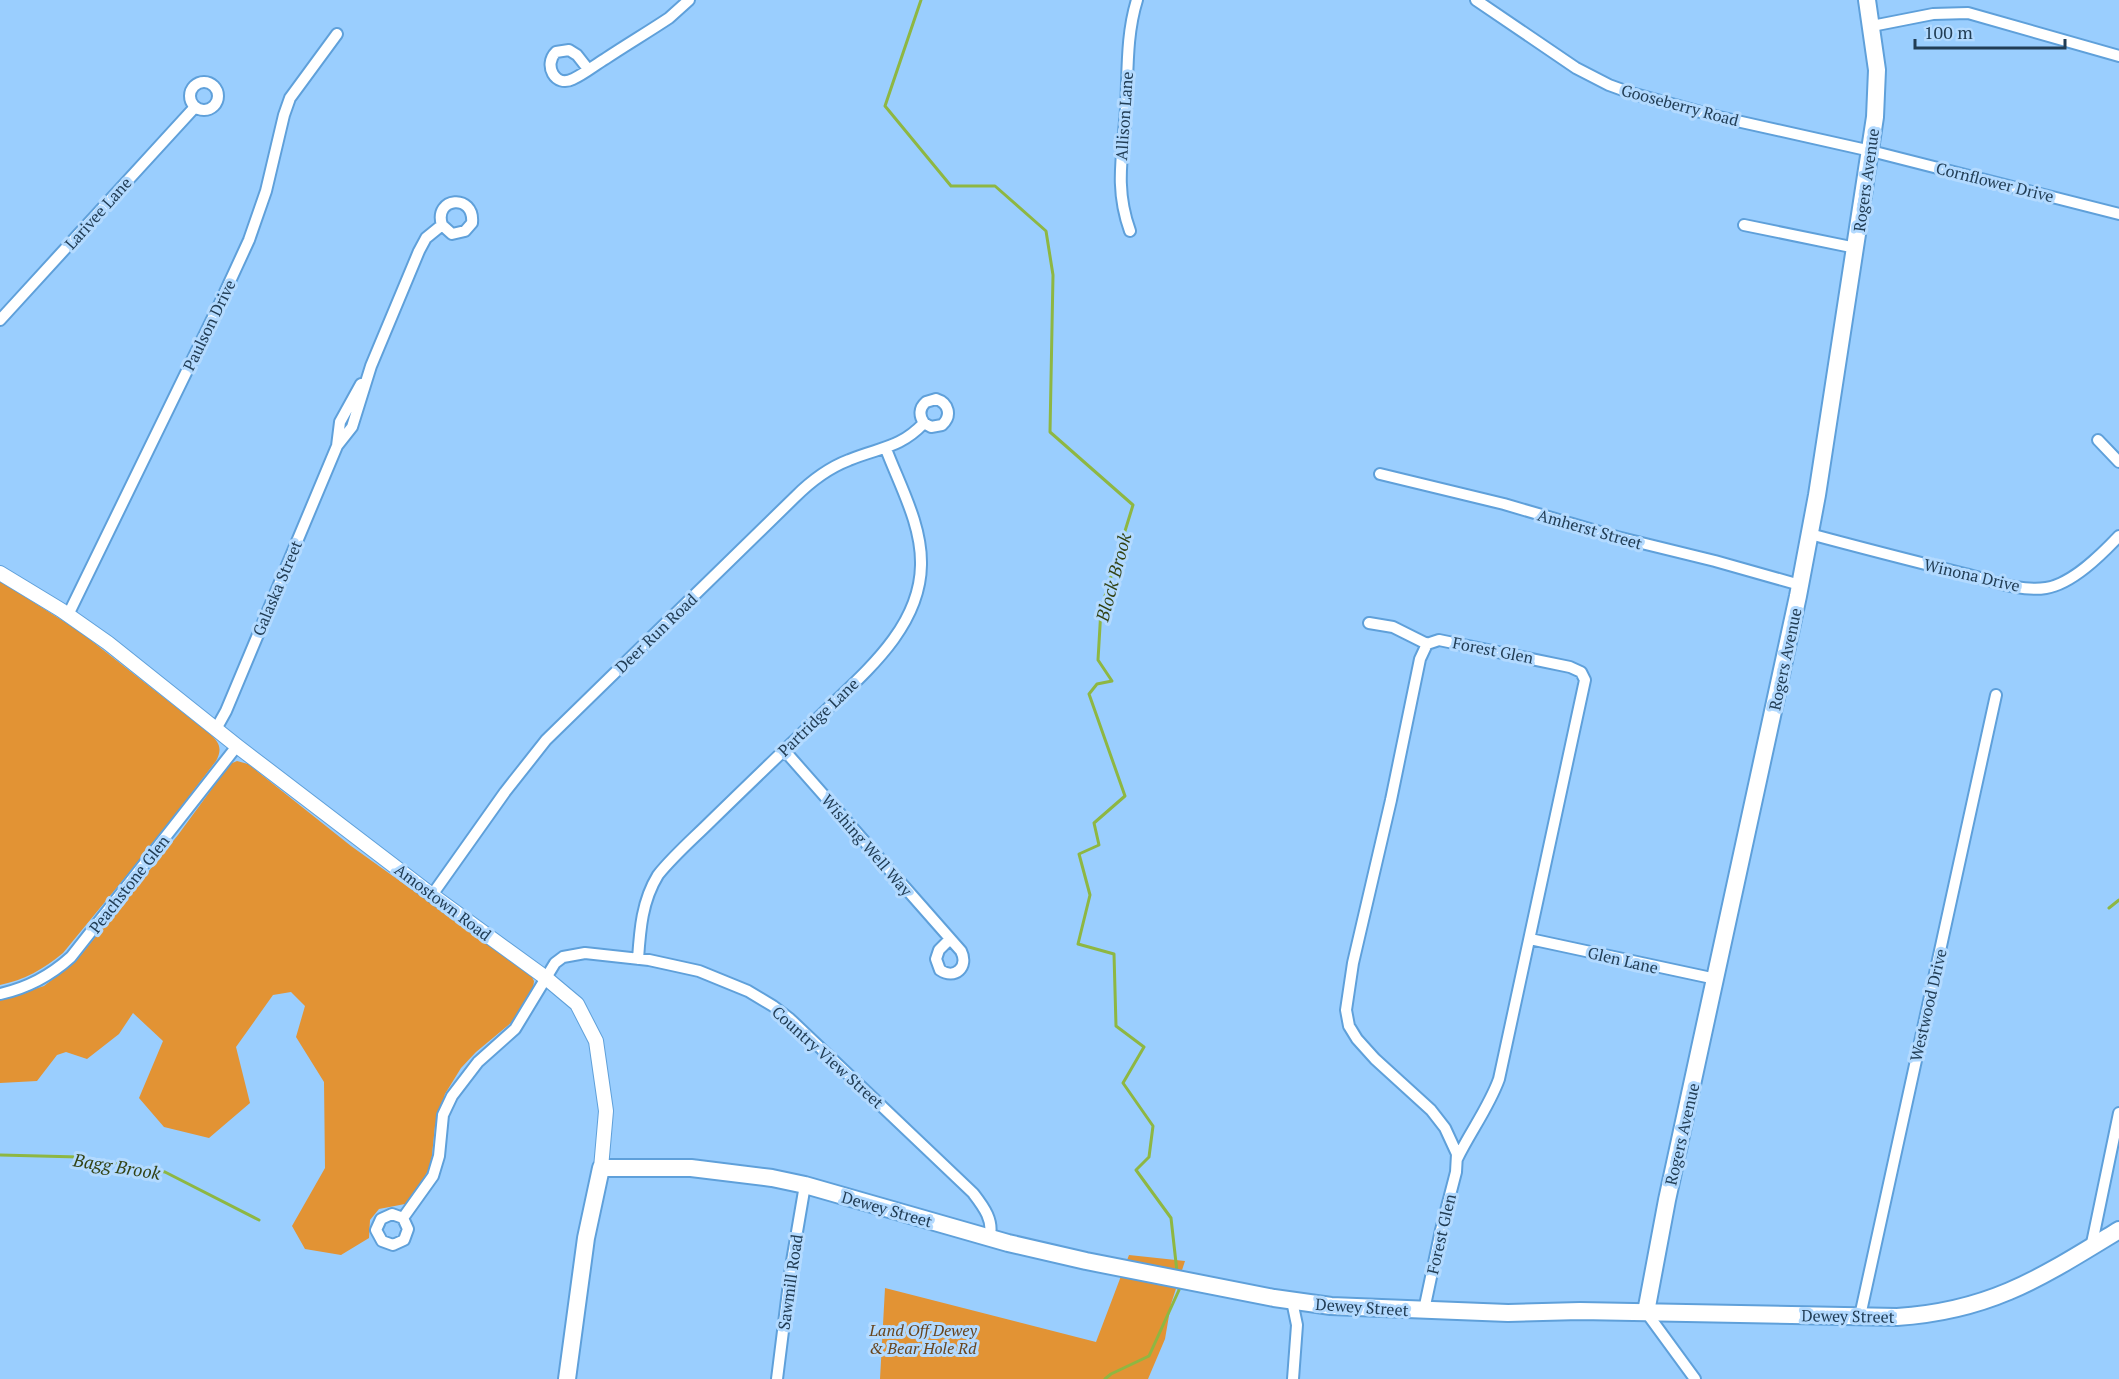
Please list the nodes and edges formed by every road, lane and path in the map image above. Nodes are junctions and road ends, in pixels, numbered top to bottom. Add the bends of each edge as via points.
1 (689, 0) edge
2 (1137, 0) edge
3 (1476, 0) edge
4 (1867, 0) edge
5 (1872, 26) junction
6 (337, 34) dead end
7 (2119, 56) edge
8 (588, 69) dead end
9 (195, 107) dead end
10 (1871, 151) junction
11 (2119, 214) edge
12 (442, 225) dead end
13 (1744, 225) dead end
14 (1130, 231) dead end
15 (1856, 248) junction
16 (0, 320) edge
17 (924, 423) dead end
18 (2097, 440) dead end
19 (886, 449) junction
20 (2119, 462) edge
21 (1380, 474) dead end
22 (1810, 534) junction
23 (2119, 536) edge
24 (0, 573) edge
25 (1800, 585) junction
26 (68, 615) junction
27 (1369, 623) dead end
28 (1427, 644) junction
29 (1996, 694) dead end
30 (216, 729) junction
31 (237, 746) junction
32 (784, 750) junction
33 (432, 895) junction
34 (951, 939) dead end
35 (1530, 939) junction
36 (638, 959) junction
37 (546, 978) junction
38 (1716, 979) junction
39 (0, 994) edge
40 (2119, 1113) edge
41 (1457, 1159) junction
42 (602, 1168) junction
43 (805, 1185) junction
44 (403, 1218) dead end
45 (2119, 1230) edge
46 (989, 1239) junction
47 (2091, 1248) junction
48 (1292, 1301) junction
49 (1424, 1310) junction
50 (1646, 1312) junction
51 (1860, 1316) junction
52 (567, 1379) edge
53 (777, 1379) edge
54 (1293, 1379) edge
55 (1695, 1379) edge

1 - 8 street via 677,13
2 - 14 street, Allison Lane via 1129,48 1121,162 1123,212
3 - 10 street, Gooseberry Road via 1576,68 1620,89 1719,117
4 - 5 main road, Rogers Avenue
5 - 7 street via 1923,16 1968,13
5 - 10 main road, Rogers Avenue via 1877,89
6 - 26 street, Paulson Drive via 290,98 266,191 245,248
9 - 16 street, Larivee Lane
10 - 11 street, Cornflower Drive
10 - 15 main road, Rogers Avenue
12 - 30 street, Galaska Street via 422,244 371,366 340,422 337,446
13 - 15 street
15 - 22 main road, Rogers Avenue
17 - 19 street, Deer Run Road via 909,437
18 - 20 street
19 - 32 street, Partridge Lane via 916,526 921,567 918,591 904,622 880,656
19 - 33 street, Deer Run Road via 839,464 805,487 546,740
21 - 25 street, Amherst Street
22 - 23 street, Winona Drive via 2003,584 2037,589 2068,579
22 - 25 main road, Rogers Avenue
24 - 26 street, Amostown Road
25 - 38 main road, Rogers Avenue
26 - 30 street, Amostown Road
27 - 28 street via 1393,627
28 - 35 street, Forest Glen via 1447,641 1547,661 1576,669 1585,677
28 - 41 street via 1420,659 1346,1010 1349,1026 1365,1049 1438,1119 1454,1145
29 - 51 street, Westwood Drive
30 - 31 street, Amostown Road
31 - 33 street, Amostown Road
31 - 39 street, Peachstone Glen via 71,957 39,981
32 - 34 street, Wishing Well Way
32 - 36 street, Partridge Lane via 658,875 644,909
33 - 37 street, Amostown Road
35 - 38 street, Glen Lane
35 - 41 street, Forest Glen via 1499,1079
36 - 37 street, Country View Street via 570,955 555,963
36 - 46 street, Country View Street via 718,977 782,1012 973,1193 988,1215
37 - 42 street, Amostown Road via 577,1004 596,1041 606,1111
37 - 44 street, Country View Street via 515,1029 482,1058 452,1096 442,1122 433,1176
38 - 50 main road, Rogers Avenue
40 - 47 street
41 - 49 street, Forest Glen
42 - 43 main road, Dewey Street via 711,1170
42 - 52 main road, Amostown Road via 586,1238
43 - 46 main road, Dewey Street
43 - 53 street, Sawmill Road
45 - 47 main road, Dewey Street
46 - 48 main road, Dewey Street
47 - 51 main road, Dewey Street via 2026,1285 1983,1302 1927,1315
48 - 49 main road, Dewey Street
48 - 54 street via 1297,1325
49 - 50 main road, Dewey Street
50 - 51 main road, Dewey Street
50 - 55 street

